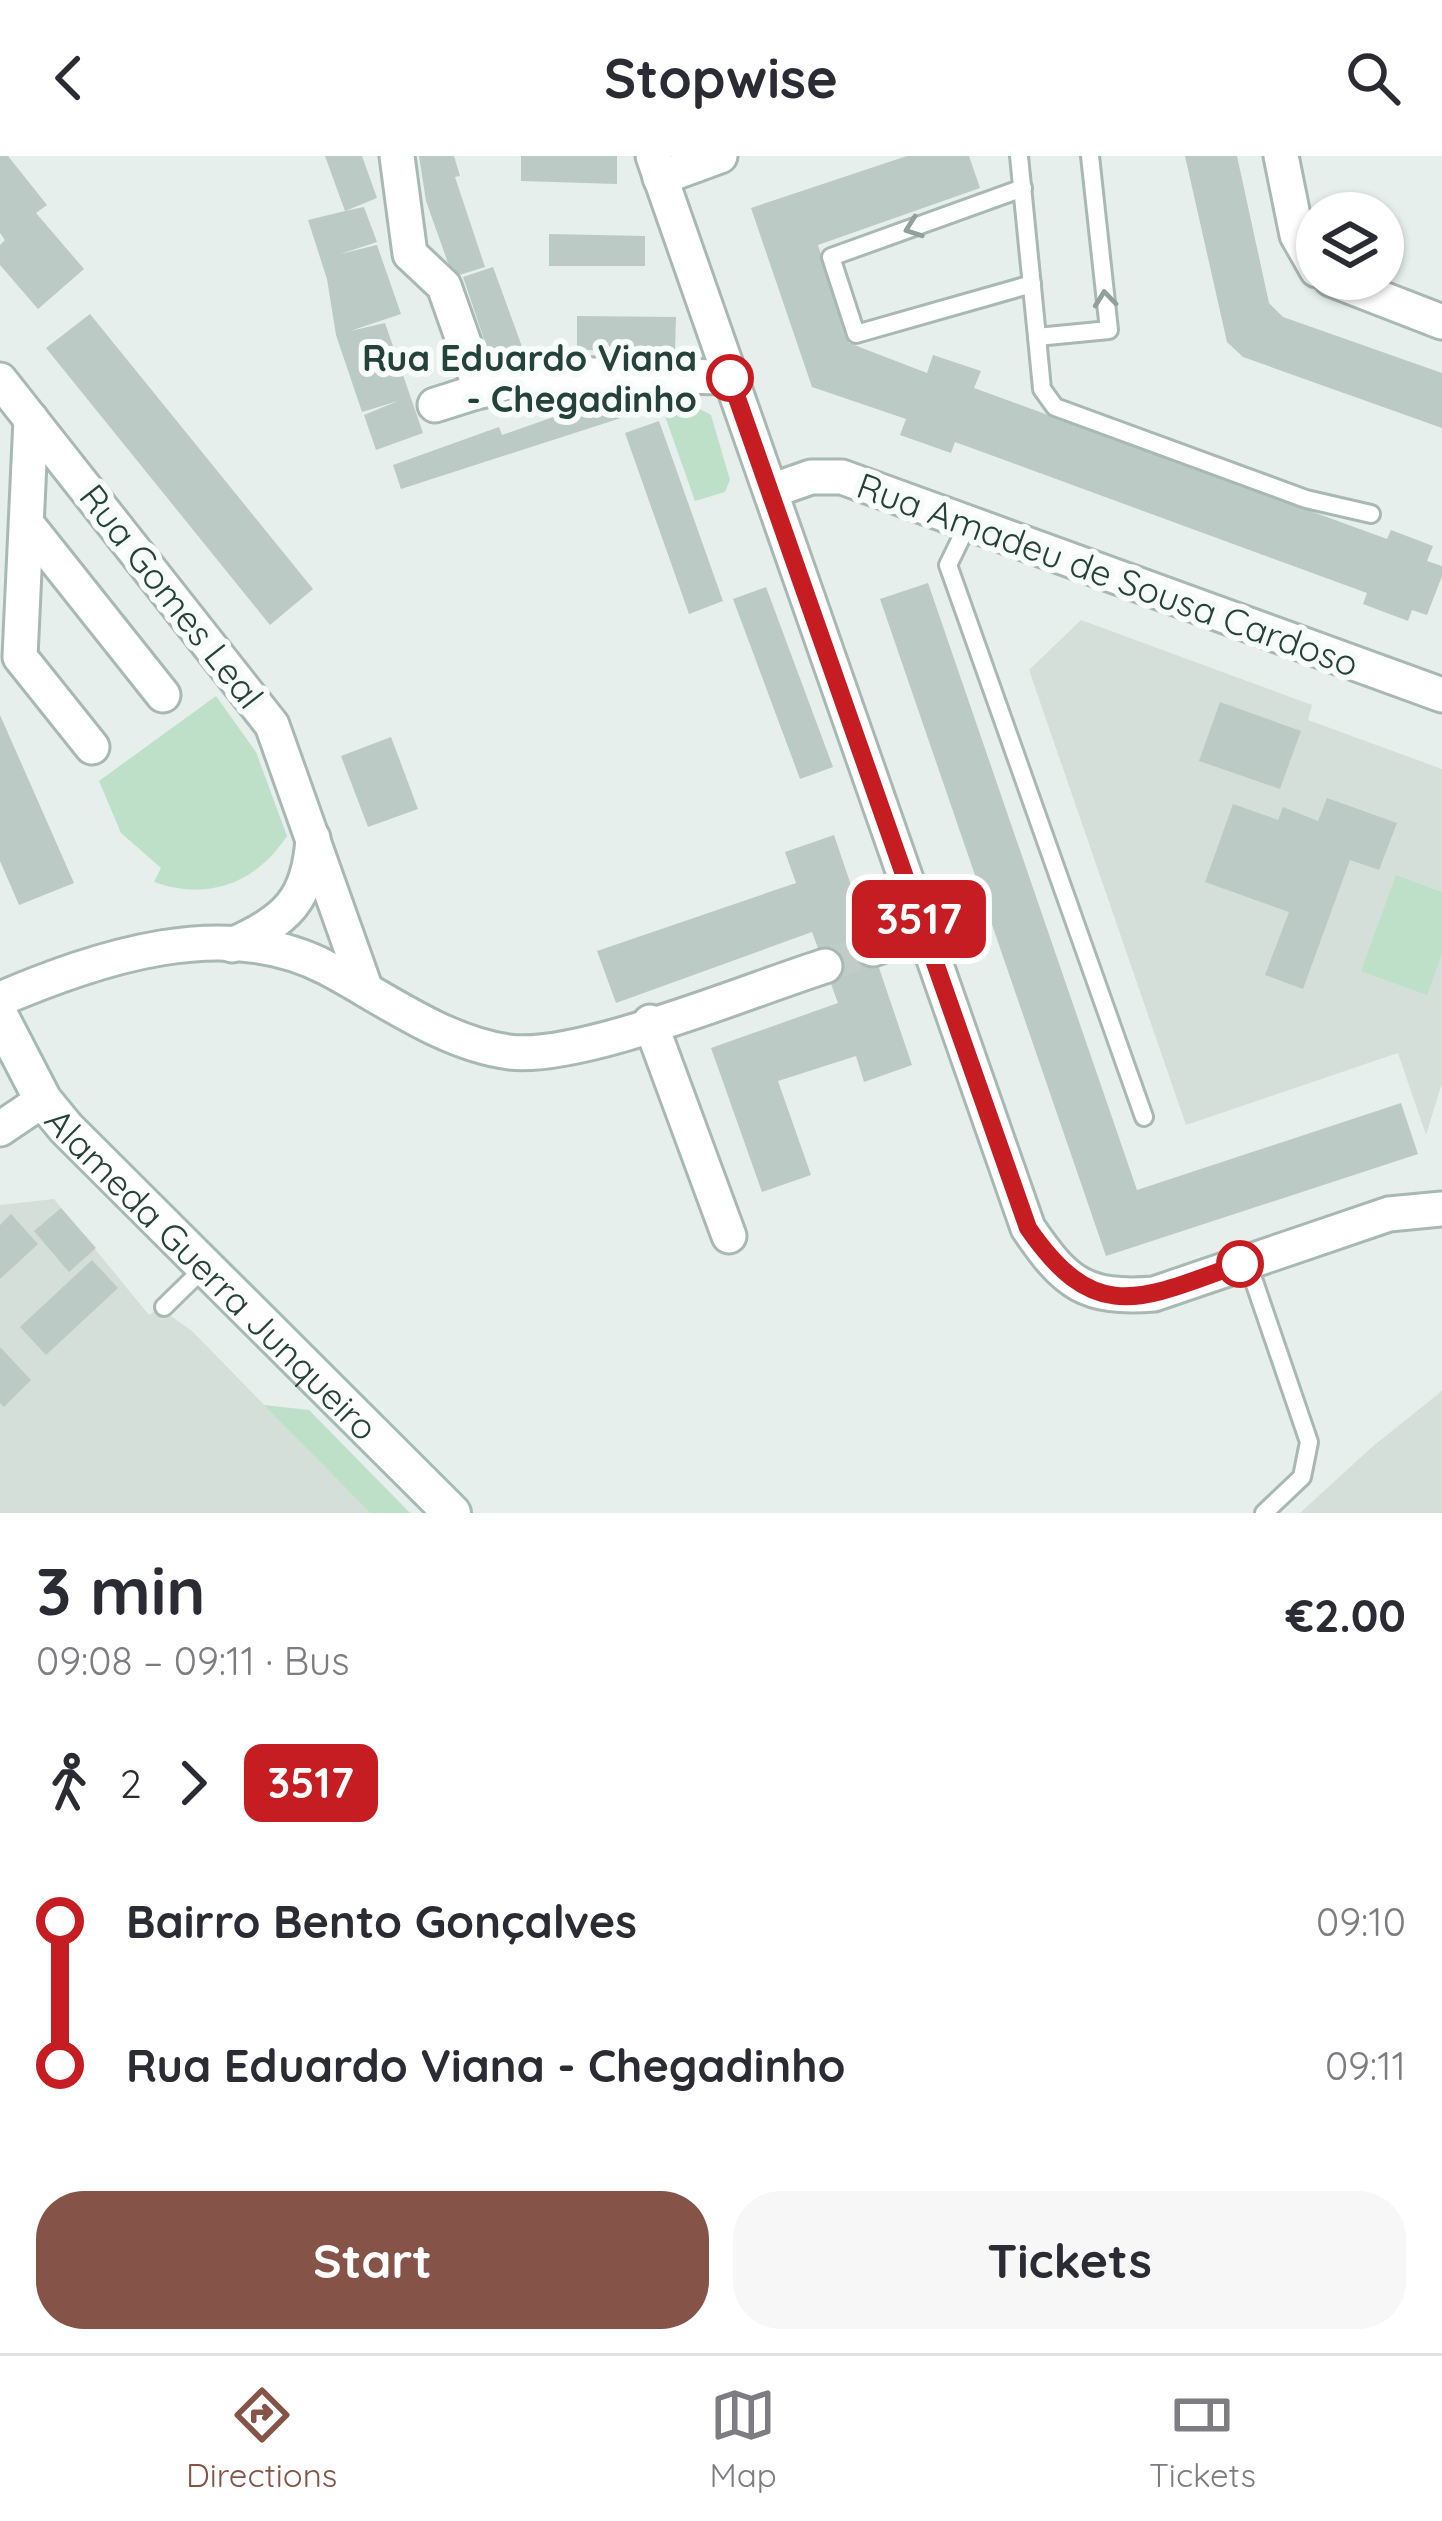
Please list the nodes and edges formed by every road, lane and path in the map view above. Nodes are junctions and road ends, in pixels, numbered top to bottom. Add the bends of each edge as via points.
1 (397, 156) edge
2 (719, 156) edge
3 (1019, 156) edge
4 (1090, 156) edge
5 (1281, 156) edge
6 (657, 167) edge
7 (1023, 188) junction
8 (1296, 230) edge
9 (1032, 284) junction
10 (1385, 300) edge
11 (1442, 322) edge
12 (1037, 337) junction
13 (730, 376) junction
14 (0, 380) edge
15 (481, 391) junction
16 (434, 405) dead end
17 (32, 419) junction
18 (771, 491) junction
19 (1371, 514) dead end
20 (969, 521) junction
21 (27, 524) junction
22 (163, 694) dead end
23 (1442, 695) edge
24 (92, 746) dead end
25 (314, 830) junction
26 (923, 931) junction
27 (231, 946) junction
28 (873, 949) tunnel mouth
29 (825, 966) tunnel mouth
30 (366, 990) junction
31 (0, 999) edge
32 (0, 1017) edge
33 (650, 1022) junction
34 (43, 1100) junction
35 (1144, 1117) dead end
36 (0, 1129) edge
37 (1442, 1209) edge
38 (729, 1235) dead end
39 (1247, 1262) junction
40 (205, 1267) junction
41 (164, 1307) dead end
42 (452, 1513) edge
43 (1264, 1513) edge

1 - 15 street via 410,254 444,286
2 - 6 street
3 - 7 lane
12 -> 4 lane via 1109,330
5 - 8 street
6 - 13 street
7 - 9 lane
7 -> 9 lane via 831,257 856,334
9 - 12 lane
10 - 11 street
12 - 19 lane via 1042,389 1055,407 1306,499
13 - 15 street via 533,374
13 - 18 street
14 - 17 street, Rua Gomes Leal
15 - 16 street
17 - 21 street
17 - 25 street, Rua Gomes Leal via 272,724
18 - 20 street, Rua Amadeu de Sousa Cardoso via 842,477
18 - 26 street
20 - 23 street, Rua Amadeu de Sousa Cardoso
20 - 35 lane via 948,565
21 - 22 street
21 - 24 street via 20,657
25 - 27 street via 298,902
25 - 30 street, Rua Gomes Leal
26 - 28 street
26 - 39 street via 1028,1228 1055,1269 1084,1289 1118,1297 1154,1294
27 - 30 street via 298,957
27 - 31 street via 136,951
29 - 33 street
30 - 33 street via 450,1034 508,1052 564,1051
32 - 34 street, Alameda Guerra Junqueiro
33 - 38 street
34 - 36 street
34 - 40 street, Alameda Guerra Junqueiro
37 - 39 street via 1389,1214
39 - 43 lane via 1309,1442 1302,1478
40 - 41 lane
40 - 42 street, Alameda Guerra Junqueiro

